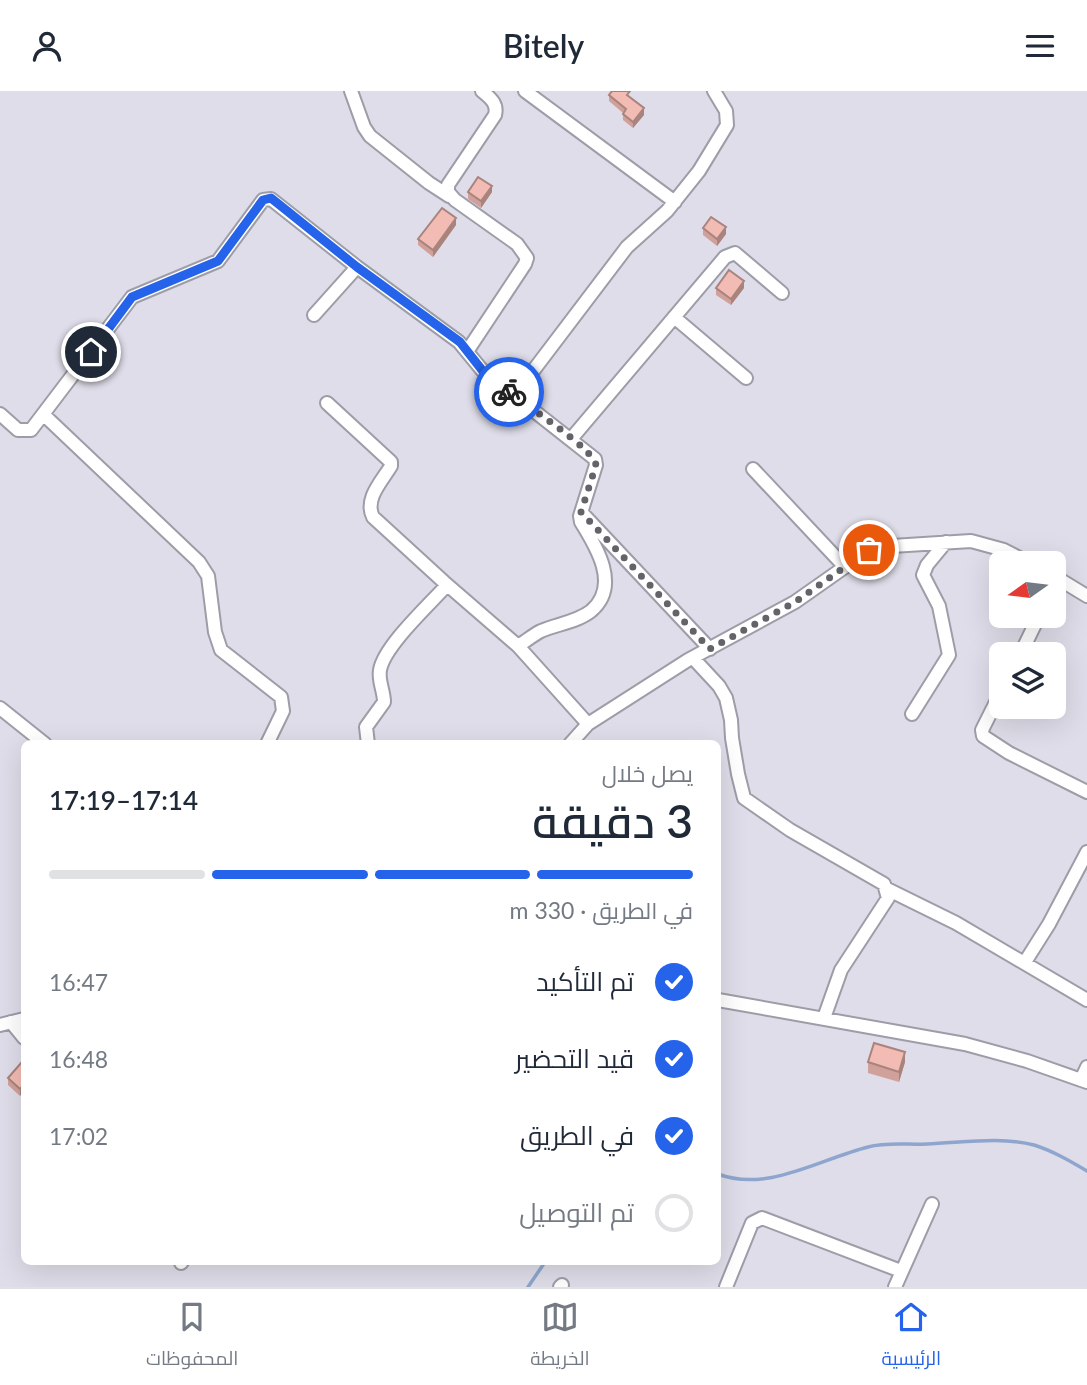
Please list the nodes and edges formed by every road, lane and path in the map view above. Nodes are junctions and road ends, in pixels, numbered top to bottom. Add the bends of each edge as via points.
1 (351, 91) edge
2 (482, 91) edge
3 (525, 91) edge
4 (713, 91) edge
5 (497, 95) edge
6 (449, 196) junction
7 (675, 202) junction
8 (357, 267) junction
9 (782, 293) dead end
10 (314, 315) dead end
11 (674, 317) junction
12 (467, 351) junction
13 (746, 378) dead end
14 (514, 396) junction
15 (327, 403) dead end
16 (0, 414) edge
17 (44, 415) junction
18 (571, 439) junction
19 (753, 469) dead end
20 (581, 512) junction
21 (946, 542) junction
22 (1002, 551) edge
23 (845, 567) junction
24 (447, 585) junction
25 (1066, 586) edge
26 (1087, 596) edge
27 (518, 646) junction
28 (710, 649) junction
29 (693, 657) junction
30 (0, 708) edge
31 (912, 714) dead end
32 (989, 716) edge
33 (588, 724) junction
34 (40, 740) edge
35 (269, 740) edge
36 (368, 740) edge
37 (574, 740) edge
38 (1087, 792) edge
39 (1087, 852) edge
40 (887, 889) junction
41 (1025, 962) junction
42 (1087, 1000) edge
43 (721, 1001) edge
44 (824, 1018) junction
45 (1087, 1067) edge
46 (1084, 1081) edge
47 (932, 1204) dead end
48 (901, 1271) junction
49 (726, 1287) edge
50 (895, 1287) edge

1 - 6 street via 370,136
2 - 5 street
3 - 7 street
4 - 7 street via 726,111 727,125
5 - 6 street via 495,115 448,185
6 - 12 street via 517,244 527,258
7 - 14 street via 628,247
8 - 10 street
8 - 12 street
8 - 17 street via 271,198 263,200 218,261 132,297
9 - 11 street via 735,253 730,254
11 - 13 street
11 - 18 street
12 - 14 street
14 - 18 street
15 - 24 street via 391,461 370,501 373,517
16 - 17 street via 18,431 31,430
17 - 35 street via 199,562 208,576 221,650 281,697 283,711
18 - 20 street via 596,465
19 - 23 street
20 - 27 street via 581,522 603,561 603,592 591,611
20 - 28 street
21 - 22 street via 971,541
21 - 23 street via 876,547
21 - 31 street via 923,575 939,606 949,655
23 - 28 street via 795,602
24 - 27 street
24 - 36 street via 383,659 379,678 384,702 366,727
25 - 26 street
27 - 33 street
28 - 29 street
29 - 33 street
29 - 40 street via 726,698 744,798 790,830 880,880
30 - 34 street
32 - 38 street via 983,736
33 - 37 street
39 - 41 street
40 - 41 street
40 - 44 street via 888,898 841,970
41 - 42 street
43 - 44 street
44 - 46 street via 991,1049
45 - 46 street
47 - 48 street
48 - 49 street via 762,1218 752,1223
48 - 50 street

